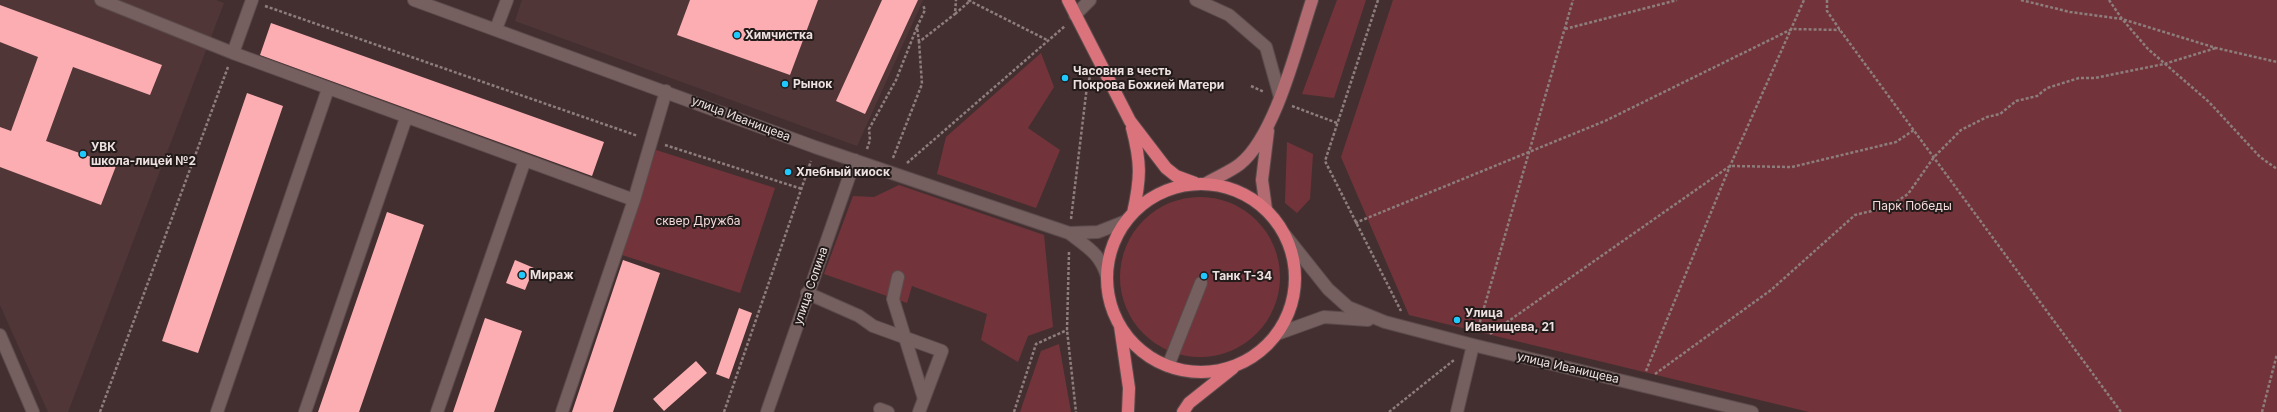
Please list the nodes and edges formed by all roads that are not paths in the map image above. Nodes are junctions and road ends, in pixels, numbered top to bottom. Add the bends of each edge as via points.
1 (101, 0) edge
2 (507, 0) edge
3 (1068, 0) edge
4 (1090, 0) edge
5 (1196, 0) edge
6 (1312, 0) edge
7 (252, 1) edge
8 (419, 1) edge
9 (1075, 15) junction
10 (496, 29) junction
11 (233, 53) junction
12 (328, 89) junction
13 (666, 90) junction
14 (1280, 97) junction
15 (406, 118) junction
16 (1130, 121) junction
17 (1268, 124) junction
18 (860, 157) junction
19 (525, 160) junction
20 (1201, 184) junction
21 (634, 200) junction
22 (1266, 209) junction
23 (1129, 217) junction
24 (1069, 233) junction
25 (1285, 235) junction
26 (898, 277) dead end
27 (1107, 277) junction
28 (1201, 283) dead end
29 (807, 293) junction
30 (1385, 322) junction
31 (1120, 325) junction
32 (1277, 334) junction
33 (0, 335) edge
34 (905, 337) junction
35 (1473, 346) junction
36 (1237, 365) junction
37 (1168, 366) junction
38 (924, 399) junction
39 (1727, 409) edge
40 (33, 412) edge
41 (217, 412) edge
42 (306, 412) edge
43 (437, 412) edge
44 (562, 412) edge
45 (767, 412) edge
46 (919, 412) edge
47 (1128, 412) edge
48 (1183, 412) edge
49 (1457, 412) edge
50 (1752, 412) edge

1 - 11 street
2 - 10 street
3 - 9 highway
4 - 9 street
5 - 14 street via 1229,15 1266,47
6 - 14 main road
7 - 11 street
8 - 10 street, улица Иванищева
9 - 16 highway
10 - 13 street, улица Иванищева
11 - 12 street
12 - 15 street
12 - 41 street
13 - 18 street, улица Иванищева via 815,146
13 - 21 street
14 - 17 main road
15 - 19 street
15 - 42 street
16 - 20 highway via 1166,168 1176,176
16 - 23 highway via 1139,152 1140,176
17 - 20 main road via 1254,148 1240,164
17 - 22 main road via 1262,180
18 - 24 street, улица Иванищева via 891,173
18 - 29 street, улица Сопина
19 - 21 street
19 - 43 street
20 - 22 highway via 1227,187 1248,196
20 - 23 highway via 1179,186 1162,192 1146,201
21 - 44 street
22 - 25 highway
23 - 24 street, улица Иванищева via 1098,232
23 - 27 highway via 1116,238 1109,257
24 - 27 street, улица Иванищева via 1096,254 1103,263
25 - 30 street, улица Иванищева via 1328,289 1348,307
25 - 32 highway via 1294,259 1296,285 1290,311
26 - 34 street via 893,299
27 - 31 highway via 1110,302
28 - 37 street
29 - 34 street via 859,316 873,326
29 - 45 street, улица Сопина
30 - 32 street, улица Иванищева via 1324,317
30 - 35 street, улица Иванищева
31 - 37 highway via 1132,342
31 - 47 highway via 1129,388
32 - 36 highway via 1261,350
33 - 40 street
34 - 38 street
34 - 38 street via 942,351
35 - 39 street, улица Иванищева via 1640,385
35 - 49 street
36 - 37 highway via 1214,371 1190,371
36 - 48 highway via 1189,403
38 - 46 street
39 - 50 street, улица Иванищева

